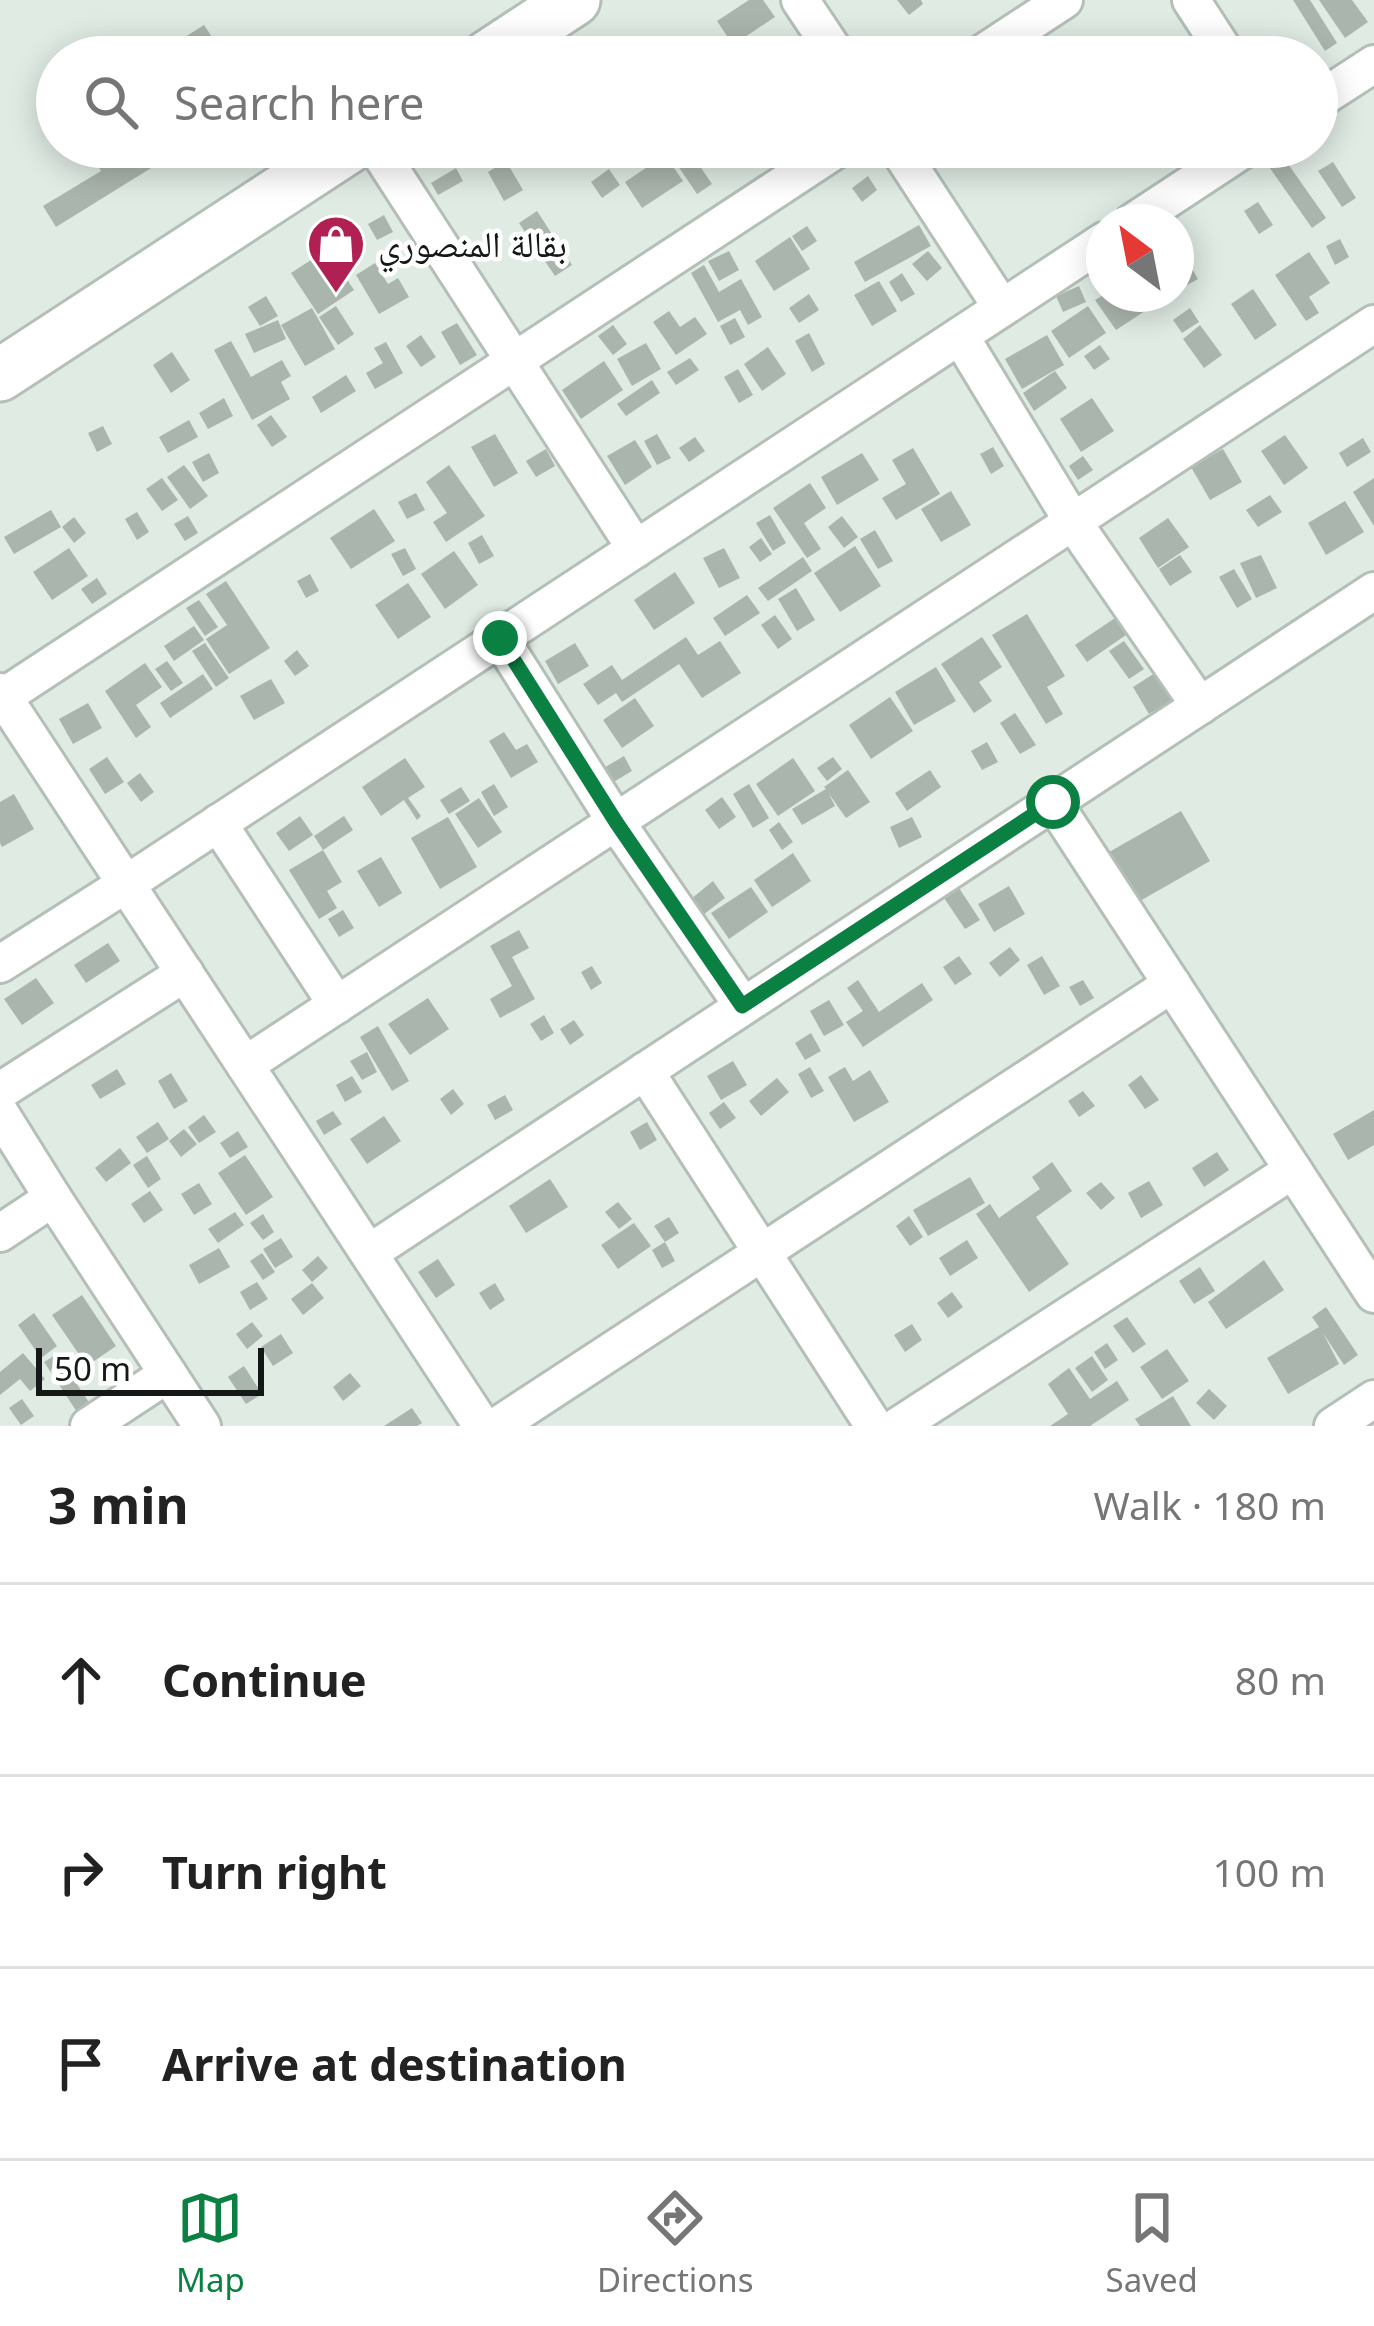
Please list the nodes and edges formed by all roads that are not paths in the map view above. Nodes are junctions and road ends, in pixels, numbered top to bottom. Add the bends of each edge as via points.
1 (800, 0) edge
2 (1064, 0) edge
3 (1191, 0) edge
4 (562, 3) edge
5 (516, 36) edge
6 (824, 36) edge
7 (1009, 36) edge
8 (1214, 36) edge
9 (1374, 64) edge
10 (1338, 87) edge
11 (317, 168) edge
12 (390, 168) edge
13 (808, 168) edge
14 (911, 168) edge
15 (1215, 168) edge
16 (1160, 204) edge
17 (1086, 253) edge
18 (1002, 308) junction
19 (1374, 324) edge
20 (959, 336) junction
21 (514, 361) junction
22 (0, 375) edge
23 (1073, 522) junction
24 (636, 549) junction
25 (1374, 591) edge
26 (500, 638) junction
27 (2, 694) edge
28 (1200, 706) junction
29 (1053, 802) junction
30 (616, 822) junction
31 (218, 823) junction
32 (126, 884) junction
33 (0, 964) edge
34 (185, 973) junction
35 (1172, 984) junction
36 (338, 1005) junction
37 (742, 1006) junction
38 (245, 1065) junction
39 (645, 1071) junction
40 (0, 1091) edge
41 (0, 1113) edge
42 (1293, 1171) junction
43 (52, 1198) junction
44 (0, 1233) edge
45 (762, 1252) junction
46 (369, 1253) junction
47 (1374, 1294) edge
48 (168, 1374) junction
49 (1374, 1399) edge
50 (89, 1426) edge
51 (202, 1426) edge
52 (482, 1426) edge
53 (497, 1426) edge
54 (874, 1426) edge
55 (898, 1426) edge
56 (1334, 1426) edge

1 - 6 street
2 - 7 street
3 - 8 street
4 - 5 main road
9 - 10 street
11 - 22 main road
12 - 21 street
13 - 21 street
14 - 18 street
15 - 16 street
17 - 18 street
18 - 20 street
19 - 23 street
20 - 23 street
20 - 24 street
21 - 24 street
21 - 27 street
23 - 28 street
23 - 30 street
24 - 26 street
25 - 28 street
26 - 30 street
26 - 31 street
27 - 32 street
28 - 29 street
29 - 35 street
29 - 37 street
30 - 36 street
30 - 37 street
31 - 32 street
31 - 36 street
32 - 33 street
32 - 34 street
34 - 38 street
34 - 40 street
35 - 42 street
35 - 45 street
36 - 38 street
37 - 39 street
38 - 46 street
39 - 45 street
39 - 46 street
41 - 43 street
42 - 47 street
42 - 55 street
43 - 44 street
43 - 48 street
45 - 53 street
45 - 54 street
46 - 52 street
48 - 50 street
48 - 51 street
49 - 56 street

